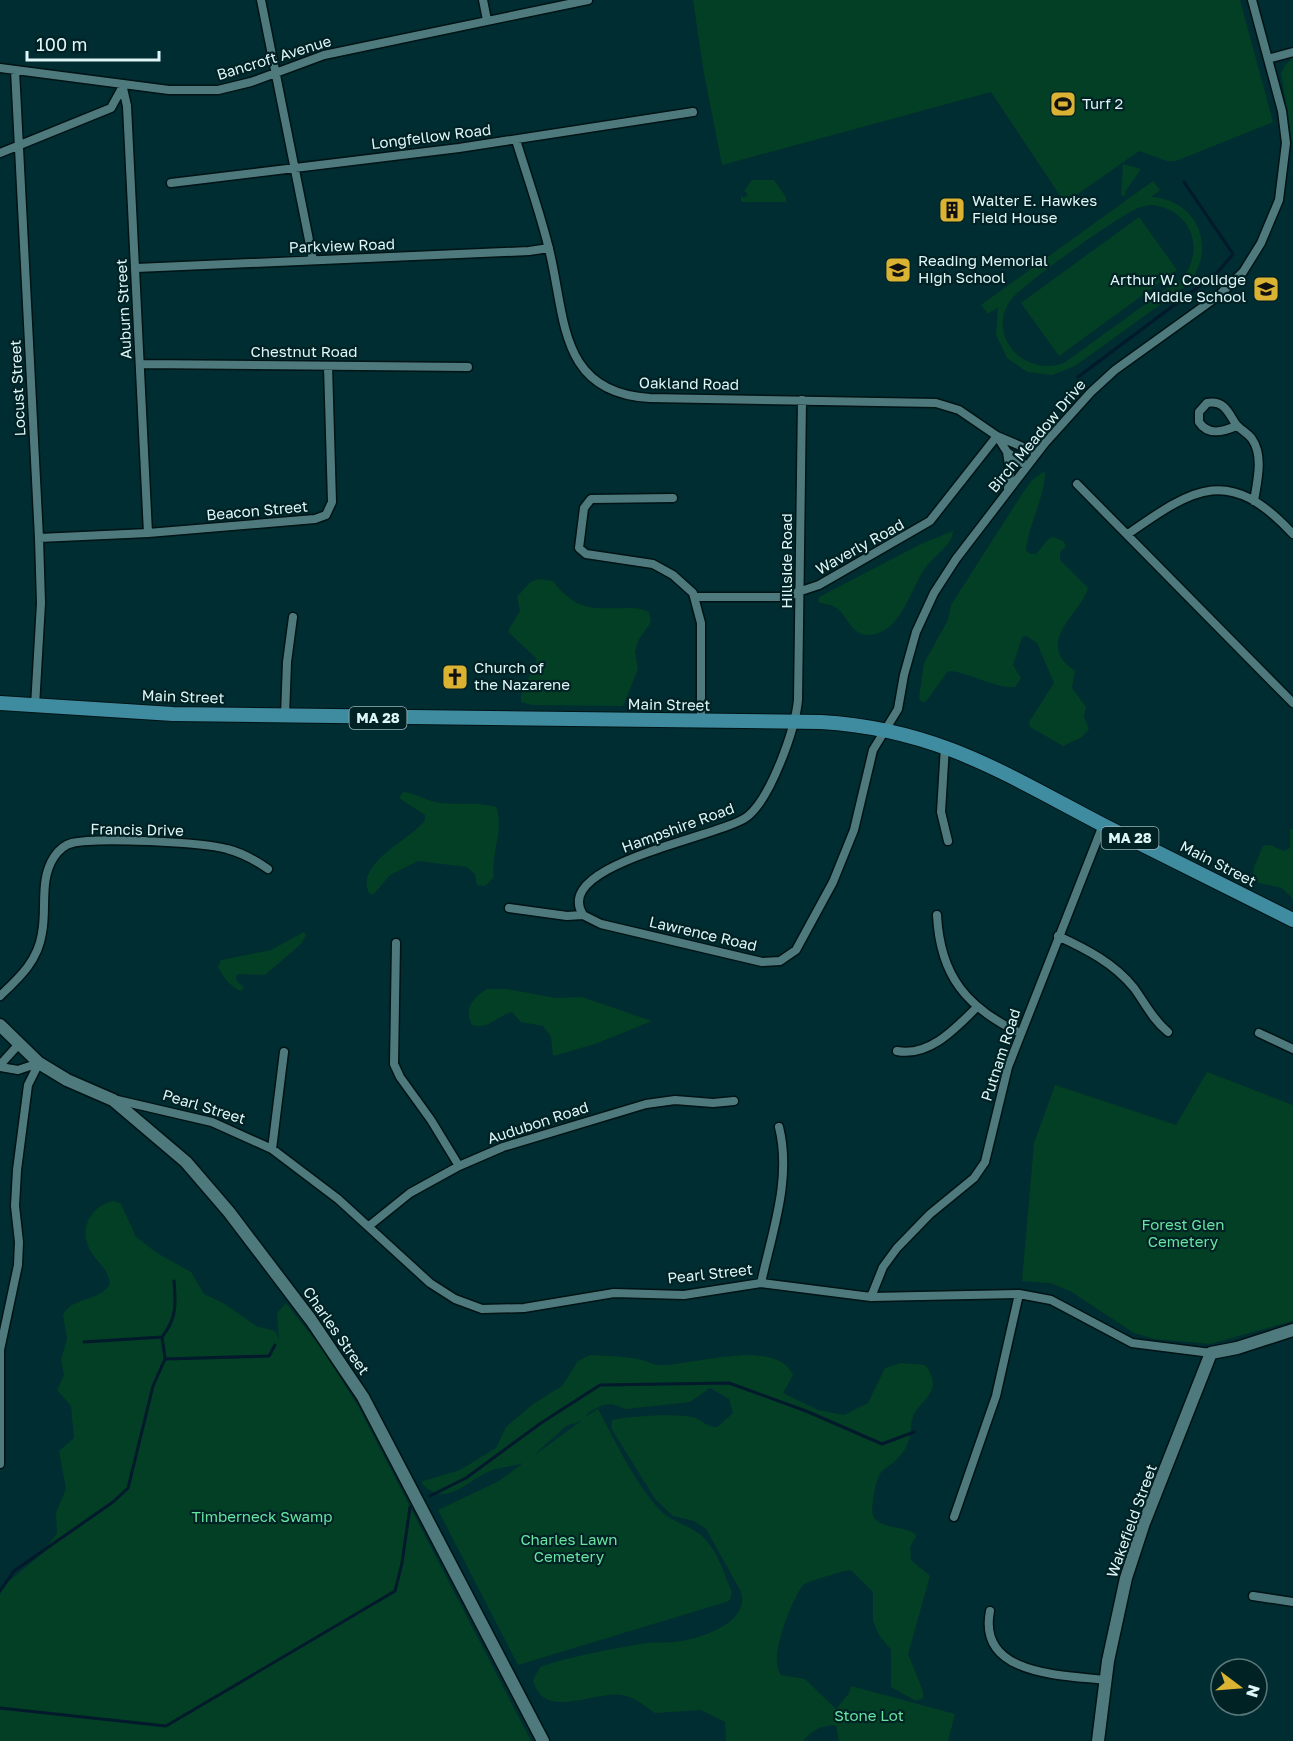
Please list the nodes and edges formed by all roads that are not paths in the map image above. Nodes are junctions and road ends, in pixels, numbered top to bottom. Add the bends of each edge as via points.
1 (261, 0) edge
2 (483, 0) edge
3 (588, 0) edge
4 (1252, 0) edge
5 (487, 20) junction
6 (1293, 52) edge
7 (1268, 59) junction
8 (0, 68) edge
9 (15, 70) junction
10 (277, 73) junction
11 (122, 84) junction
12 (693, 112) dead end
13 (516, 140) junction
14 (18, 144) junction
15 (0, 153) edge
16 (296, 167) junction
17 (171, 183) dead end
18 (549, 248) junction
19 (313, 260) junction
20 (136, 267) junction
21 (140, 364) junction
22 (328, 366) junction
23 (468, 367) dead end
24 (802, 400) junction
25 (1236, 426) junction
26 (997, 436) junction
27 (1007, 452) junction
28 (1037, 453) junction
29 (1027, 466) junction
30 (1077, 484) dead end
31 (1007, 492) junction
32 (673, 498) dead end
33 (1254, 501) junction
34 (148, 533) junction
35 (1128, 534) junction
36 (1293, 534) edge
37 (39, 538) junction
38 (800, 593) junction
39 (695, 597) junction
40 (292, 617) dead end
41 (0, 703) edge
42 (1293, 703) edge
43 (35, 706) junction
44 (285, 716) junction
45 (701, 721) junction
46 (794, 722) junction
47 (885, 729) junction
48 (945, 746) junction
49 (1103, 825) junction
50 (948, 841) dead end
51 (268, 869) dead end
52 (509, 908) dead end
53 (583, 915) junction
54 (938, 915) dead end
55 (1293, 920) edge
56 (1058, 936) junction
57 (396, 943) dead end
58 (0, 996) edge
59 (976, 1008) junction
60 (0, 1025) edge
61 (1168, 1032) dead end
62 (1020, 1033) junction
63 (1259, 1033) dead end
64 (19, 1044) junction
65 (1293, 1049) edge
66 (897, 1051) dead end
67 (284, 1052) dead end
68 (39, 1064) junction
69 (0, 1066) edge
70 (108, 1097) junction
71 (734, 1101) dead end
72 (778, 1127) dead end
73 (272, 1149) junction
74 (459, 1166) junction
75 (369, 1226) junction
76 (761, 1283) junction
77 (1018, 1294) junction
78 (871, 1298) junction
79 (1293, 1330) edge
80 (0, 1350) edge
81 (1211, 1353) junction
82 (0, 1464) edge
83 (954, 1517) dead end
84 (1253, 1596) dead end
85 (1293, 1602) edge
86 (990, 1611) dead end
87 (1106, 1680) junction
88 (543, 1741) edge
89 (1098, 1741) edge

1 - 10 street
2 - 5 street
3 - 5 street, Bancroft Avenue
4 - 7 street, Birch Meadow Drive
5 - 10 street, Bancroft Avenue via 324,55
6 - 7 street
7 - 28 street, Birch Meadow Drive via 1282,111 1286,152 1279,200 1256,253 1218,296 1106,378
8 - 9 street, Bancroft Avenue
9 - 11 street, Bancroft Avenue
9 - 14 street, Locust Street
10 - 11 street, Bancroft Avenue via 208,91
10 - 16 street
11 - 14 street via 111,108
11 - 20 street, Auburn Street via 127,106
12 - 13 street, Longfellow Road
13 - 16 street, Longfellow Road
13 - 18 street, Oakland Road
14 - 15 street
14 - 37 street, Locust Street
16 - 17 street, Longfellow Road
16 - 19 street
18 - 19 street, Parkview Road
18 - 24 street, Oakland Road via 570,348 587,373 604,387 638,397
19 - 20 street, Parkview Road
20 - 21 street, Auburn Street
21 - 22 street, Chestnut Road
21 - 34 street, Auburn Street
22 - 23 street, Chestnut Road
22 - 34 street, Beacon Street via 332,502 328,514 315,519
24 - 26 street, Oakland Road via 942,404 966,414
24 - 38 street, Hillside Road
25 - 25 street via 1219,432 1208,430 1200,424 1199,412 1207,403 1220,404 1231,413
25 - 33 street via 1248,434 1256,447
26 - 27 street, Oakland Road
26 - 28 street, Oakland Road
26 - 38 street, Waverly Road via 924,526
27 - 29 street, Oakland Road
27 - 31 street, Oakland Road
28 - 29 street, Birch Meadow Drive
29 - 31 street, Birch Meadow Drive
30 - 35 street
31 - 47 street, Birch Meadow Drive via 956,559 928,604 910,648 898,709
32 - 39 street via 598,498 587,502 579,548 586,554 656,566 681,581
33 - 35 street via 1222,491 1195,493
33 - 36 street
34 - 37 street, Beacon Street
35 - 42 street
37 - 43 street, Locust Street
38 - 39 street, Waverly Road via 775,597
38 - 46 street, Hillside Road
39 - 45 street via 701,623
40 - 44 street
41 - 43 main road, Main Street / MA 28
43 - 44 main road, Main Street / MA 28
44 - 45 main road, Main Street / MA 28
45 - 46 main road, Main Street / MA 28
46 - 47 main road, Main Street / MA 28
46 - 53 street, Hampshire Road via 769,784 751,814 733,825 604,870 583,890 579,905
47 - 48 main road, Main Street / MA 28
47 - 53 street, Lawrence Road via 873,750 859,815 845,856 803,941 787,957 767,962 737,957 601,924
48 - 49 main road, Main Street / MA 28 via 994,766
48 - 50 street via 941,812
49 - 55 main road, Main Street / MA 28
49 - 56 street, Putnam Road
51 - 58 street, Francis Drive via 243,854 210,846 103,842 66,846 54,857 46,874 38,951 29,967
52 - 53 street, Lawrence Road
54 - 59 street via 941,945 950,972
56 - 61 street via 1111,966
56 - 62 street, Putnam Road
57 - 74 street via 395,1067
59 - 62 street
59 - 66 street via 932,1045 918,1051
60 - 64 street, Charles Street
62 - 78 street, Putnam Road via 982,1167 897,1248 883,1267
63 - 65 street
64 - 68 street, Charles Street
64 - 69 street
67 - 73 street
68 - 69 street via 18,1070
68 - 70 street, Charles Street
68 - 80 street via 28,1085 22,1129 15,1206 19,1254
70 - 73 street, Pearl Street via 212,1122
70 - 88 street, Charles Street via 199,1175 337,1356 387,1441
71 - 74 street, Audubon Road via 646,1104 503,1147
72 - 76 street via 784,1176
73 - 75 street, Pearl Street
74 - 75 street, Audubon Road via 410,1194
75 - 76 street, Pearl Street via 444,1293 485,1309 524,1308 614,1293 684,1295
76 - 78 street, Pearl Street
77 - 78 street, Pearl Street
77 - 81 street, Pearl Street via 1057,1302 1132,1343
77 - 83 street via 996,1396
79 - 81 street, Pearl Street
80 - 82 street
81 - 87 street, Wakefield Street via 1133,1553
84 - 85 street
86 - 87 street via 992,1641 1016,1664 1038,1671
87 - 89 street, Wakefield Street

